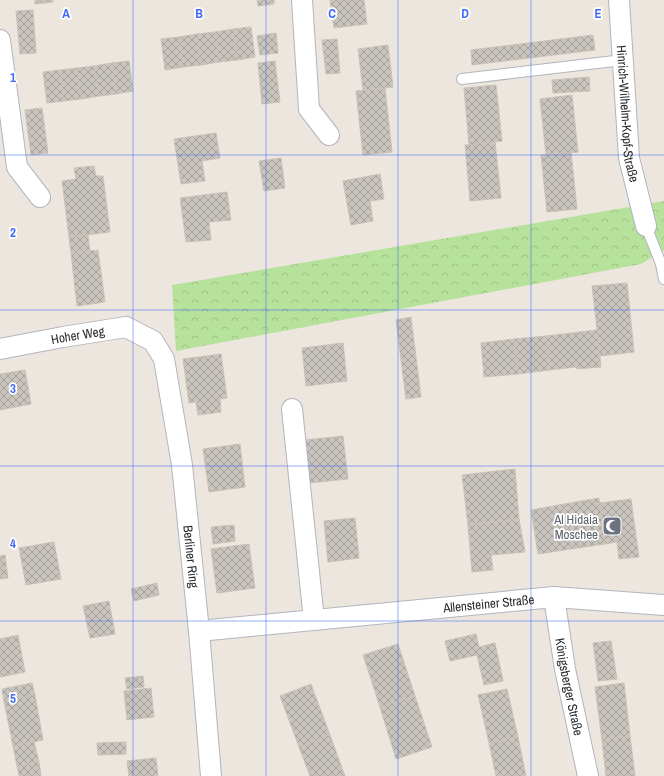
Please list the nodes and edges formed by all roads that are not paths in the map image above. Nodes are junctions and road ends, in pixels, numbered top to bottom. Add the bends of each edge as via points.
1 (302, 0) edge
2 (619, 0) edge
3 (0, 40) edge
4 (0, 47) edge
5 (623, 60) junction
6 (462, 79) dead end
7 (329, 135) dead end
8 (40, 197) dead end
9 (646, 226) joint
10 (664, 279) edge
11 (153, 341) joint
12 (0, 349) edge
13 (292, 409) dead end
14 (554, 597) junction
15 (664, 605) edge
16 (314, 620) junction
17 (199, 631) junction
18 (211, 776) edge
19 (588, 776) edge

1 - 7 street via 309,109
2 - 5 street, Hinrich-Wilhelm-Kopf-Straße
3 - 4 street
4 - 8 street via 17,167
5 - 6 lane
5 - 9 street, Hinrich-Wilhelm-Kopf-Straße via 629,158
9 - 10 lane
11 - 12 street, Hoher Weg via 126,327
11 - 17 street, Berliner Ring via 164,359 182,465
13 - 16 street
14 - 15 street, Allensteiner Straße
14 - 16 street, Allensteiner Straße
14 - 19 street, Königsberger Straße
16 - 17 street, Allensteiner Straße
17 - 18 street, Berliner Ring

